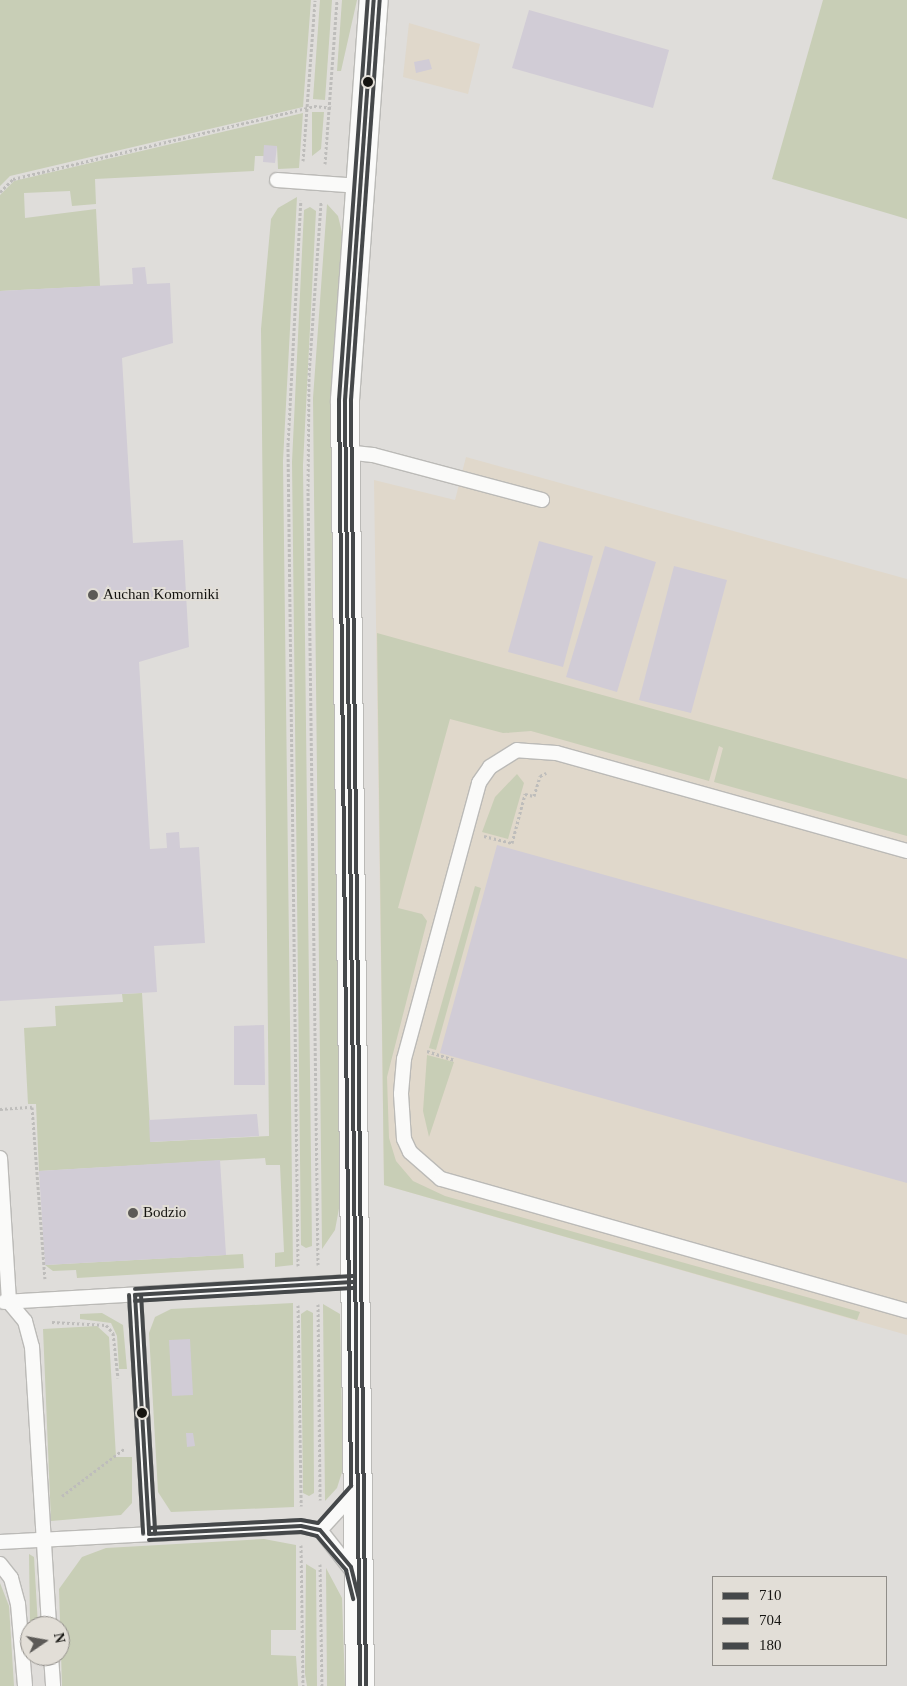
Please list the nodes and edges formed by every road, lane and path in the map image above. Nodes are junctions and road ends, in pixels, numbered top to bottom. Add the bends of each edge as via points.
1 (315, 0) edge
2 (337, 0) edge
3 (374, 0) edge
4 (307, 108) junction
5 (332, 108) junction
6 (277, 180) dead end
7 (302, 182) junction
8 (323, 183) junction
9 (360, 186) junction
10 (0, 192) edge
11 (345, 452) junction
12 (542, 500) dead end
13 (551, 770) dead end
14 (482, 845) dead end
15 (907, 851) edge
16 (427, 1041) dead end
17 (424, 1050) junction
18 (423, 1055) dead end
19 (455, 1060) dead end
20 (0, 1109) edge
21 (0, 1158) edge
22 (355, 1282) junction
23 (318, 1284) junction
24 (299, 1285) junction
25 (135, 1295) junction
26 (47, 1300) junction
27 (4, 1302) edge
28 (907, 1311) edge
29 (120, 1382) dead end
30 (124, 1441) dead end
31 (357, 1488) junction
32 (41, 1511) junction
33 (301, 1526) junction
34 (320, 1530) junction
35 (149, 1534) junction
36 (43, 1540) junction
37 (0, 1542) edge
38 (0, 1564) edge
39 (358, 1582) junction
40 (48, 1616) edge
41 (52, 1666) edge
42 (25, 1686) edge
43 (53, 1686) edge
44 (303, 1686) edge
45 (322, 1686) edge
46 (360, 1686) edge

1 - 4 path
2 - 5 path
3 - 9 street
4 - 5 path
4 - 7 path
4 - 10 path via 13,180
5 - 8 path
6 - 7 lane
7 - 8 lane
7 - 24 path via 288,445
8 - 9 lane
8 - 23 path via 308,438
9 - 11 street
11 - 12 lane via 373,455
11 - 22 street
13 - 14 path via 540,776 534,796 525,794 512,843 484,836
15 - 28 lane via 556,753 517,750 490,767 479,783 401,1078 404,1139 418,1163 441,1179
16 - 17 path
17 - 18 path
17 - 19 path
20 - 26 path via 32,1107
21 - 27 lane
22 - 23 lane
22 - 31 street
23 - 24 lane
23 - 34 path
24 - 25 lane
24 - 33 path
25 - 26 lane
25 - 35 lane
26 - 27 lane
26 - 29 path via 48,1322 102,1323 110,1329
27 - 32 lane via 25,1321 32,1346
30 - 32 path via 124,1450
31 - 34 lane
31 - 39 street
32 - 36 lane
33 - 34 lane
33 - 35 lane
33 - 44 path
34 - 39 lane via 346,1560
34 - 45 path
35 - 36 lane
36 - 37 lane
36 - 40 lane
38 - 42 lane via 11,1578 18,1604
39 - 46 street
41 - 43 lane

